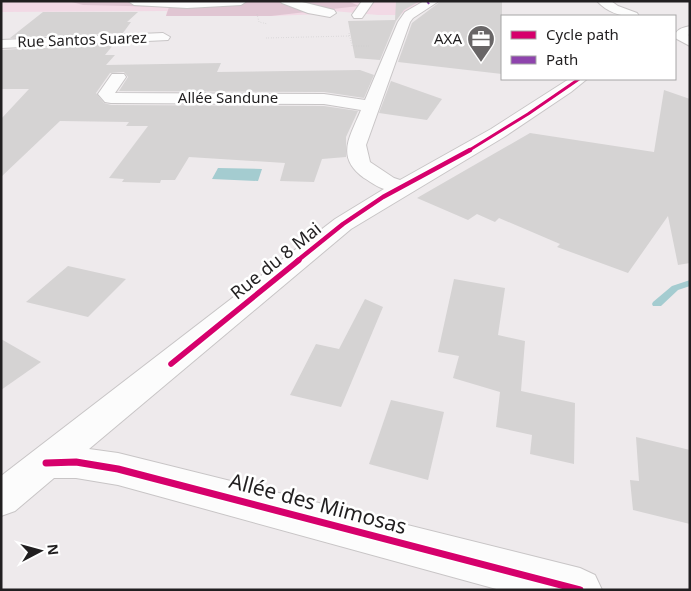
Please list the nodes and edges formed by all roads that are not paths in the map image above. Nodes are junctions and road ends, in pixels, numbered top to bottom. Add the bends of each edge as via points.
1 (134, 1) edge
2 (241, 1) edge
3 (286, 1) edge
4 (368, 1) edge
5 (433, 1) edge
6 (603, 1) edge
7 (207, 2) edge
8 (330, 13) dead end
9 (358, 15) dead end
10 (630, 15) edge
11 (172, 23) dead end
12 (1, 44) edge
13 (118, 77) dead end
14 (578, 80) edge
15 (371, 106) junction
16 (402, 187) junction
17 (46, 463) junction
18 (1, 499) edge
19 (580, 590) edge

1 - 7 street via 164,4
2 - 7 street
3 - 8 street
4 - 9 street
5 - 15 street via 409,15 404,22
6 - 10 street
11 - 12 street, Rue Santos Suarez via 160,42
13 - 15 street, Allée Sandune via 106,94 111,98 324,99
14 - 16 street, Rue du 8 Mai via 520,119
15 - 16 street via 356,146 360,165 386,183
16 - 17 street, Rue du 8 Mai via 344,224
17 - 18 street, Rue du 8 Mai
17 - 19 street, Allée des Mimosas via 76,462 118,469

